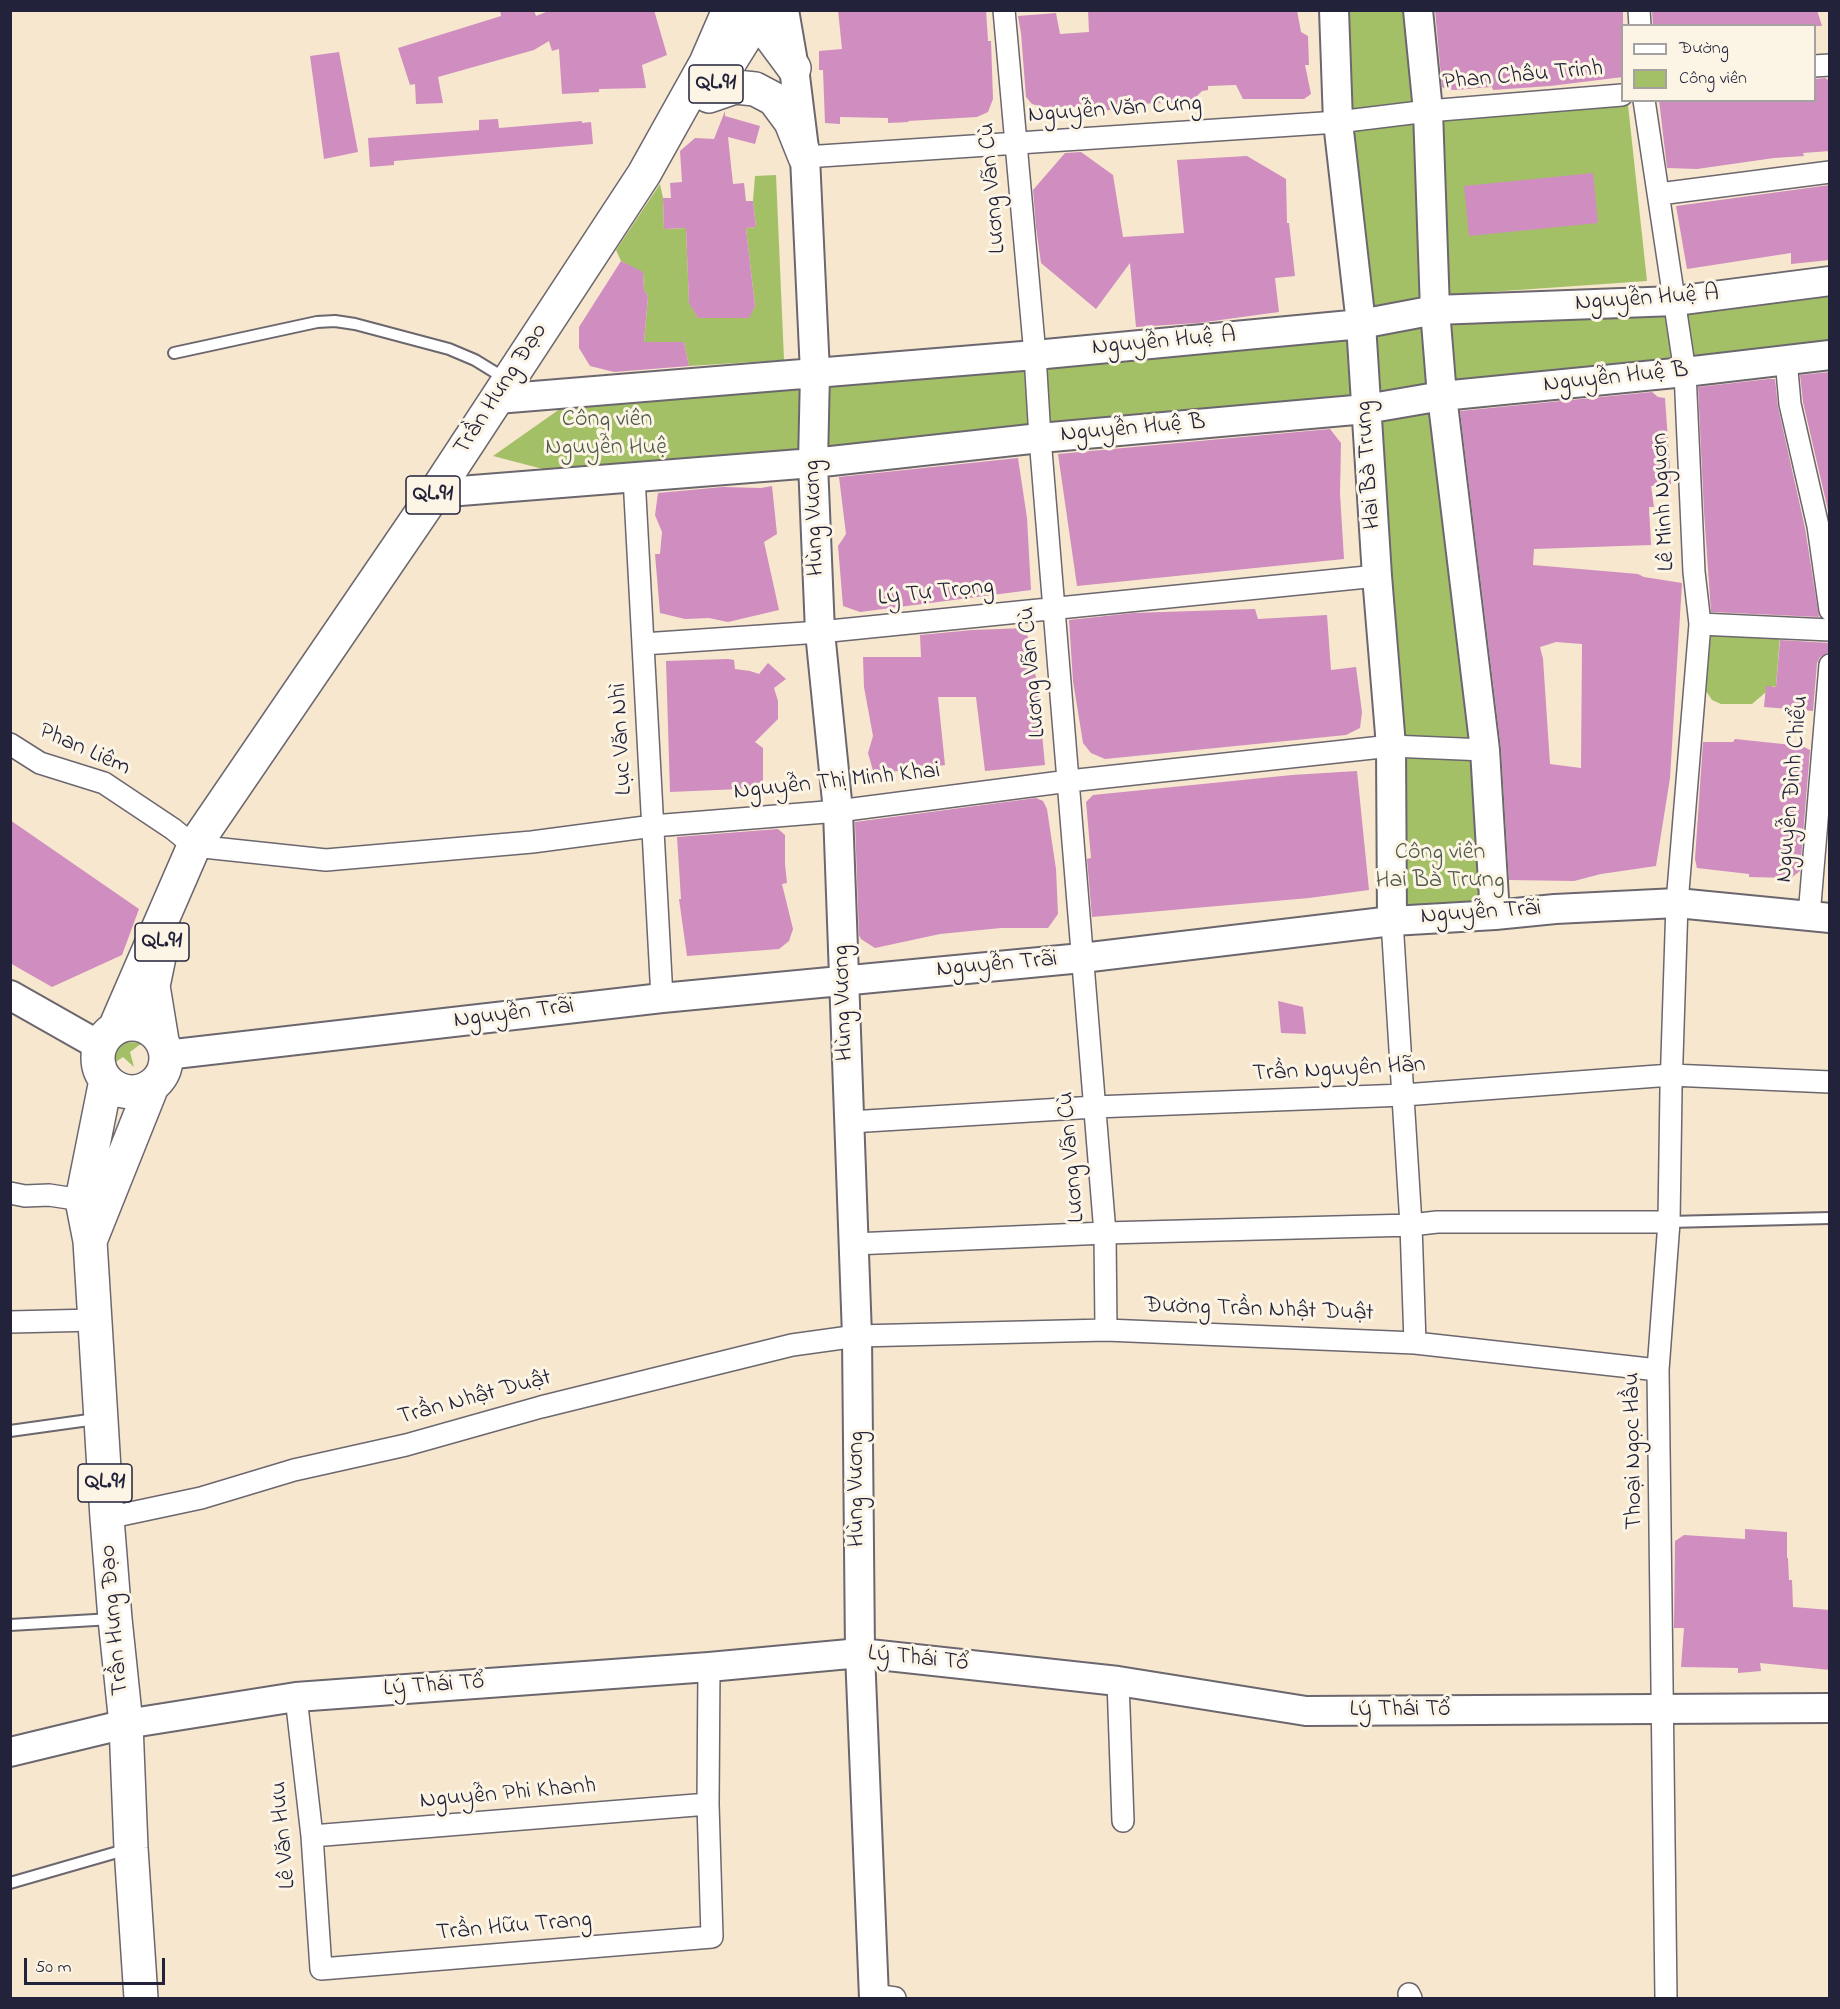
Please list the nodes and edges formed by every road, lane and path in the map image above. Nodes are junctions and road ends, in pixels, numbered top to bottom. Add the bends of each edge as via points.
1 (1004, 10) edge
2 (1334, 10) edge
3 (1419, 10) edge
4 (757, 12) edge
5 (794, 68) joint
6 (1621, 95) edge
7 (709, 96) junction
8 (1644, 102) edge
9 (1428, 111) junction
10 (1338, 122) junction
11 (663, 139) junction
12 (1015, 142) junction
13 (805, 157) junction
14 (1830, 172) edge
15 (1659, 194) junction
16 (1830, 281) edge
17 (1675, 301) junction
18 (1435, 310) junction
19 (1361, 324) junction
20 (174, 353) dead end
21 (1035, 355) junction
22 (1830, 355) edge
23 (1786, 359) junction
24 (1685, 372) junction
25 (815, 373) junction
26 (503, 390) junction
27 (1442, 396) junction
28 (1366, 408) junction
29 (1040, 438) junction
30 (813, 462) junction
31 (634, 477) junction
32 (435, 494) junction
33 (1377, 576) junction
34 (1054, 608) junction
35 (1830, 610) edge
36 (1700, 624) junction
37 (1830, 630) edge
38 (820, 632) junction
39 (643, 644) junction
40 (1830, 665) edge
41 (10, 744) edge
42 (1391, 746) junction
43 (1485, 750) junction
44 (1069, 781) junction
45 (838, 811) junction
46 (653, 826) junction
47 (194, 846) junction
48 (1677, 903) junction
49 (1495, 915) junction
50 (1820, 917) edge
51 (1392, 921) junction
52 (1082, 958) junction
53 (845, 981) junction
54 (10, 995) edge
55 (662, 998) junction
56 (107, 1037) junction
57 (164, 1048) junction
58 (1671, 1075) junction
59 (106, 1080) junction
60 (1830, 1082) edge
61 (152, 1086) junction
62 (1404, 1095) junction
63 (1095, 1107) junction
64 (850, 1122) junction
65 (10, 1193) edge
66 (82, 1200) junction
67 (1830, 1218) edge
68 (1669, 1222) junction
69 (1411, 1225) junction
70 (1106, 1233) junction
71 (90, 1241) junction
72 (854, 1244) junction
73 (96, 1320) junction
74 (10, 1322) edge
75 (1106, 1330) junction
76 (857, 1336) junction
77 (1415, 1343) junction
78 (1658, 1370) junction
79 (101, 1418) junction
80 (10, 1431) edge
81 (107, 1518) junction
82 (115, 1619) junction
83 (10, 1625) edge
84 (860, 1653) junction
85 (709, 1667) junction
86 (1118, 1681) junction
87 (296, 1697) junction
88 (1830, 1708) edge
89 (1662, 1709) junction
90 (126, 1724) junction
91 (10, 1752) edge
92 (708, 1804) junction
93 (1123, 1821) dead end
94 (312, 1836) junction
95 (131, 1848) junction
96 (10, 1883) edge
97 (321, 1969) joint
98 (881, 1997) edge
99 (141, 1998) edge
100 (1666, 1998) edge

1 - 12 street, Lương Vãn Cù
2 - 10 street, Hai Bà Trưng
3 - 9 street
4 - 5 highway
4 - 7 highway, QL.91
4 - 11 highway, QL.91 via 706,63
5 - 13 street, Hùng Vương
6 - 9 street, Phan Châu Trinh
7 - 11 highway, QL.91
7 - 13 highway via 735,87 755,89 774,99 791,122
8 - 15 street, Lê Minh Nguơn
9 - 10 street, Nguyễn Văn Cưng
9 - 18 street
10 - 12 street, Nguyễn Văn Cưng
10 - 19 street, Hai Bà Trưng
11 - 26 highway, Trần Hưng Đạo / QL.91
12 - 13 street, Nguyễn Văn Cưng
12 - 21 street, Lương Vãn Cù
13 - 25 street, Hùng Vương
14 - 15 street
15 - 17 street, Lê Minh Nguơn
16 - 17 street, Nguyễn Huệ A
17 - 18 street, Nguyễn Huệ A
17 - 24 street, Lê Minh Nguơn
18 - 19 street, Nguyễn Huệ A
18 - 27 street
19 - 21 street, Nguyễn Huệ A
19 - 28 street, Hai Bà Trưng
20 - 26 lane via 335,321 449,348 475,360
21 - 25 street, Nguyễn Huệ A
21 - 29 street, Lương Vãn Cù
22 - 23 street, Nguyễn Huệ B
23 - 24 street, Nguyễn Huệ B
23 - 35 street via 1790,404 1818,526
24 - 27 street, Nguyễn Huệ B
24 - 36 street, Lê Minh Nguơn
25 - 26 street, Nguyễn Huệ A
25 - 30 street, Hùng Vương
26 - 32 highway, Trần Hưng Đạo / QL.91
27 - 28 street, Nguyễn Huệ B
27 - 43 street
28 - 29 street, Nguyễn Huệ B
28 - 33 street, Hai Bà Trưng
29 - 30 street, Nguyễn Huệ B
29 - 34 street, Lương Vãn Cù
30 - 31 street, Nguyễn Huệ B
30 - 38 street, Hùng Vương
31 - 32 street, Nguyễn Huệ B
31 - 39 street, Lục Văn Nhì
32 - 47 highway, Trần Hưng Đạo / QL.91
33 - 34 street, Lý Tự Trọng
33 - 42 street, Hai Bà Trưng
34 - 38 street, Lý Tự Trọng
34 - 44 street, Lương Vãn Cù
36 - 37 street
36 - 48 street, Lê Minh Nguơn
38 - 39 street, Lý Tự Trọng
38 - 45 street, Hùng Vương
39 - 46 street, Lục Văn Nhì
40 - 50 street, Nguyễn Đình Chiểu
41 - 47 street, Phan Liêm via 40,763 104,783
42 - 43 street, Nguyễn Thị Minh Khai
42 - 44 street, Nguyễn Thị Minh Khai
42 - 51 street, Hai Bà Trưng
43 - 49 street
44 - 45 street, Nguyễn Thị Minh Khai
44 - 52 street, Lương Vãn Cù
45 - 46 street, Nguyễn Thị Minh Khai
45 - 53 street, Hùng Vương
46 - 47 street, Nguyễn Thị Minh Khai via 532,843 326,860
46 - 55 street, Lục Văn Nhì
47 - 56 highway, Trần Hưng Đạo / QL.91
47 - 57 highway, Trần Hưng Đạo / QL.91 via 166,924 153,986
48 - 49 street, Nguyễn Trãi
48 - 50 street, Nguyễn Trãi
48 - 58 street, Thoại Ngọc Hầu
49 - 51 street, Nguyễn Trãi
51 - 52 street, Nguyễn Trãi
51 - 62 street
52 - 53 street, Nguyễn Trãi
52 - 63 street, Lương Vãn Cù
53 - 55 street, Nguyễn Trãi
53 - 64 street, Hùng Vương
54 - 56 street
55 - 57 street, Nguyễn Trãi
56 - 57 highway via 124,1024 135,1024 155,1033
56 - 59 highway via 98,1058
57 - 61 highway via 165,1066
58 - 60 street, Trần Nguyên Hãn
58 - 62 street, Trần Nguyên Hãn
58 - 68 street, Thoại Ngọc Hầu
59 - 61 highway via 128,1091
59 - 66 highway, Trần Hưng Đạo / QL.91
61 - 71 highway, Trần Hưng Đạo / QL.91
62 - 63 street, Trần Nguyên Hãn
62 - 69 street
63 - 64 street, Trần Nguyên Hãn
63 - 70 street, Lương Vãn Cù
64 - 72 street, Hùng Vương
65 - 66 street
66 - 71 highway, Trần Hưng Đạo / QL.91
67 - 68 lane
68 - 69 street
68 - 78 street, Thoại Ngọc Hầu
69 - 70 street
69 - 77 street
70 - 72 street
70 - 75 street, Lương Vãn Cù
71 - 73 highway, Trần Hưng Đạo / QL.91
72 - 76 street, Hùng Vương
73 - 74 street
73 - 79 highway, Trần Hưng Đạo / QL.91
75 - 76 street, Đường Trần Nhật Duật
75 - 77 street, Đường Trần Nhật Duật
76 - 81 street, Trần Nhật Duật via 792,1345 406,1445 294,1470 201,1498
76 - 84 street, Hùng Vương
77 - 78 street, Đường Trần Nhật Duật
78 - 89 street, Thoại Ngọc Hầu
79 - 80 lane
79 - 81 highway, Trần Hưng Đạo / QL.91
81 - 82 highway, Trần Hưng Đạo / QL.91
82 - 83 lane
82 - 90 highway, Trần Hưng Đạo / QL.91
84 - 85 street, Lý Thái Tổ
84 - 86 street, Lý Thái Tổ
84 - 98 street, Hùng Vương
85 - 87 street, Lý Thái Tổ
85 - 92 street
86 - 89 street, Lý Thái Tổ via 1306,1711
86 - 93 street
87 - 90 street, Lý Thái Tổ
87 - 94 street, Lê Văn Hưu
88 - 89 street, Lý Thái Tổ
89 - 100 street, Thoại Ngọc Hầu
90 - 91 street, Lý Thái Tổ
90 - 95 highway, Trần Hưng Đạo / QL.91
92 - 94 street, Nguyễn Phi Khanh
92 - 97 street, Trần Hữu Trang via 712,1937
94 - 97 street, Lê Văn Hưu
95 - 96 lane
95 - 99 highway, Trần Hưng Đạo / QL.91

